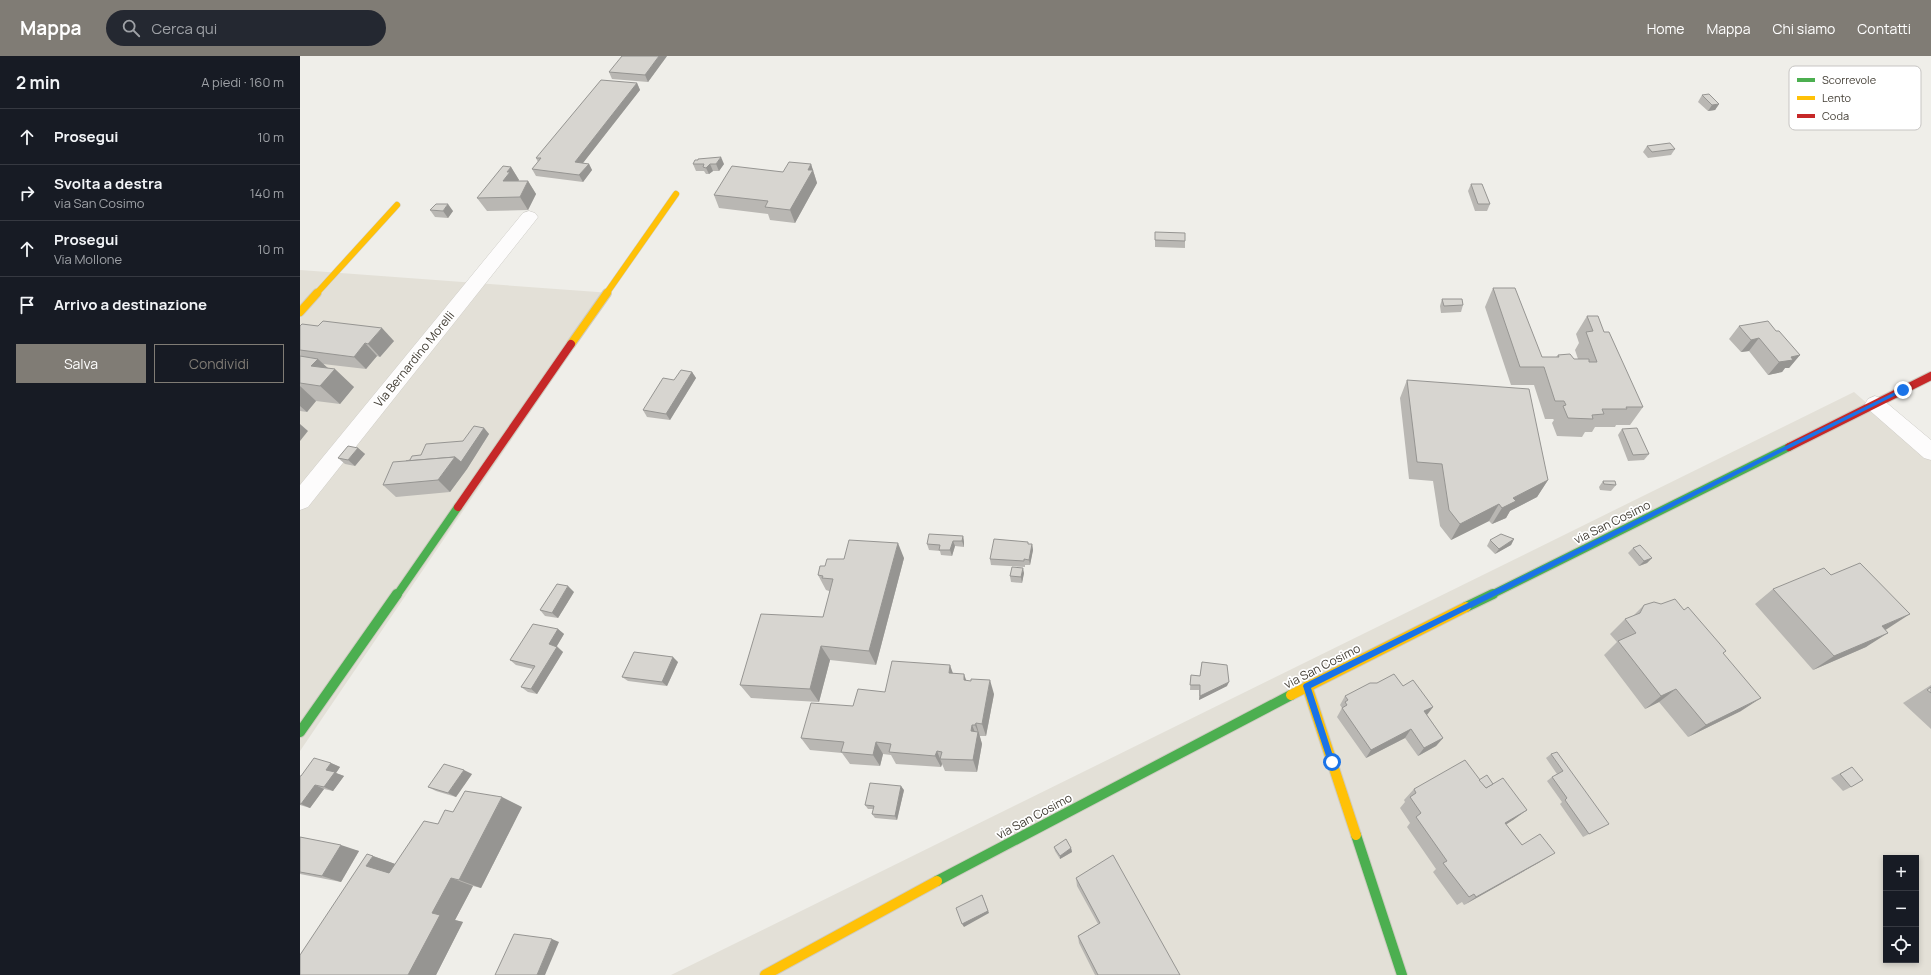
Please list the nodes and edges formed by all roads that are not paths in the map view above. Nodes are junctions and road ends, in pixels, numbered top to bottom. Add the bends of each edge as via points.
1 (676, 194) dead end
2 (397, 206) dead end
3 (529, 217) dead end
4 (300, 312) edge
5 (1931, 376) edge
6 (1875, 404) junction
7 (1931, 452) edge
8 (300, 501) edge
9 (1307, 686) junction
10 (300, 732) edge
11 (766, 975) edge
12 (1402, 975) edge

1 - 10 street
2 - 4 street
3 - 8 street, Via Bernardino Morelli
5 - 6 street, via San Cosimo
6 - 7 street
6 - 9 street, via San Cosimo
9 - 11 street, via San Cosimo via 1010,842
9 - 12 street

